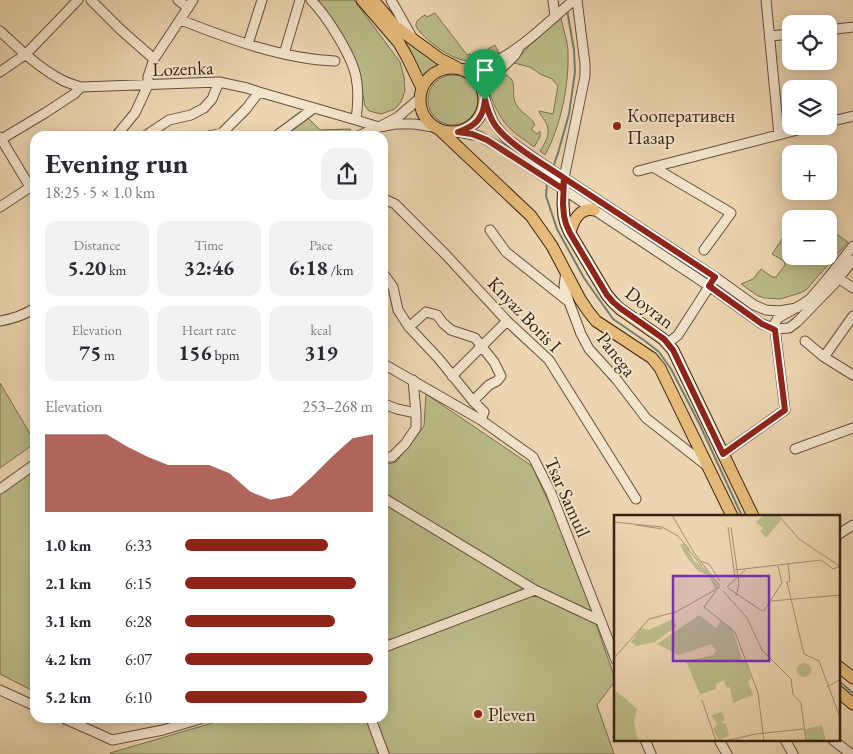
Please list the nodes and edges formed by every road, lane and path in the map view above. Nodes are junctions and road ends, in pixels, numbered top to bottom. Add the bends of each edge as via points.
1 (78, 0) edge
2 (92, 0) edge
3 (178, 0) edge
4 (262, 0) edge
5 (300, 0) edge
6 (311, 0) edge
7 (362, 0) edge
8 (373, 0) edge
9 (392, 0) edge
10 (553, 0) edge
11 (575, 0) edge
12 (766, 0) edge
13 (190, 4) edge
14 (558, 14) junction
15 (180, 20) junction
16 (853, 27) edge
17 (837, 29) edge
18 (0, 31) edge
19 (782, 35) edge
20 (770, 36) junction
21 (415, 41) junction
22 (248, 44) junction
23 (521, 46) junction
24 (26, 54) junction
25 (284, 54) junction
26 (154, 59) junction
27 (335, 61) dead end
28 (460, 69) junction
29 (0, 72) edge
30 (219, 82) junction
31 (148, 85) junction
32 (80, 87) junction
33 (259, 92) junction
34 (421, 93) junction
35 (484, 95) junction
36 (314, 108) junction
37 (853, 116) edge
38 (356, 120) junction
39 (837, 120) edge
40 (379, 127) junction
41 (437, 129) junction
42 (121, 131) edge
43 (151, 131) edge
44 (224, 131) edge
45 (283, 131) edge
46 (370, 131) edge
47 (375, 131) edge
48 (458, 132) junction
49 (782, 134) edge
50 (779, 135) junction
51 (0, 139) edge
52 (538, 166) junction
53 (653, 167) junction
54 (638, 171) dead end
55 (558, 180) junction
56 (30, 183) edge
57 (30, 187) edge
58 (388, 201) edge
59 (0, 207) edge
60 (594, 210) junction
61 (490, 230) dead end
62 (570, 233) junction
63 (853, 246) edge
64 (704, 250) dead end
65 (853, 260) edge
66 (566, 271) junction
67 (715, 277) junction
68 (838, 278) junction
69 (388, 280) edge
70 (709, 286) junction
71 (853, 288) edge
72 (569, 302) junction
73 (796, 308) junction
74 (30, 311) edge
75 (853, 316) edge
76 (0, 321) edge
77 (507, 321) junction
78 (409, 327) junction
79 (775, 330) junction
80 (805, 341) dead end
81 (668, 343) junction
82 (481, 347) junction
83 (824, 357) junction
84 (388, 365) edge
85 (853, 375) edge
86 (452, 376) junction
87 (413, 380) junction
88 (473, 400) junction
89 (388, 405) edge
90 (416, 413) junction
91 (482, 420) junction
92 (853, 428) edge
93 (795, 448) dead end
94 (723, 454) junction
95 (388, 457) edge
96 (30, 468) edge
97 (709, 468) junction
98 (0, 489) edge
99 (636, 499) dead end
100 (388, 501) edge
101 (732, 515) edge
102 (753, 515) edge
103 (853, 525) edge
104 (840, 533) edge
105 (535, 590) junction
106 (600, 621) junction
107 (388, 646) edge
108 (614, 655) edge
109 (840, 668) edge
110 (853, 678) edge
111 (0, 690) edge
112 (840, 693) edge
113 (30, 704) edge
114 (853, 704) edge
115 (74, 723) edge
116 (187, 723) edge
117 (372, 723) edge
118 (647, 742) edge
119 (720, 742) edge
120 (786, 742) edge
121 (836, 742) edge
122 (384, 754) edge
123 (651, 754) edge
124 (727, 754) edge
125 (793, 754) edge
126 (851, 754) edge

1 - 24 street
2 - 26 street
3 - 13 street
4 - 22 street
5 - 25 street
6 - 38 street via 333,28 354,67 358,89
7 - 34 main road via 399,43
8 - 21 main road via 396,27
9 - 21 street
10 - 14 street
11 - 14 street
11 - 55 street via 585,76
12 - 20 street
13 - 15 street
14 - 23 street
15 - 22 street
15 - 26 street
16 - 17 street
18 - 24 street, Lozenka
19 - 20 street
20 - 50 street
21 - 28 main road
22 - 25 street
23 - 28 street via 494,62
23 - 35 street via 488,82
24 - 29 street
24 - 32 street, Lozenka via 64,82
25 - 27 street
26 - 31 street
28 - 34 main road via 449,68 432,74
28 - 35 main road via 479,81
30 - 31 street, Lozenka
30 - 33 street, Lozenka
30 - 43 street via 204,108 169,120
31 - 32 street, Lozenka
31 - 42 street via 135,113
32 - 51 street via 45,113
33 - 36 street, Lozenka
33 - 44 street
34 - 40 street via 398,117
34 - 41 main road via 423,114
35 - 48 main road via 484,109 480,117 467,129
35 - 52 street via 500,132
36 - 38 street, Lozenka
36 - 45 street
37 - 39 street
38 - 40 street, Lozenka
40 - 41 street via 414,124
40 - 46 street
40 - 47 street
41 - 48 main road
41 - 66 main road, Doyran via 531,216
48 - 52 street via 487,140
49 - 50 street
50 - 53 street
51 - 56 street
52 - 55 street
53 - 54 street
53 - 64 street via 731,213
55 - 60 street
55 - 62 main road, Doyran
55 - 67 street
57 - 59 street
58 - 77 street, Knyaz Boris I via 446,255
60 - 62 main road via 587,209 579,215
60 - 70 street
61 - 72 street via 506,252
62 - 81 main road, Doyran via 613,302
63 - 73 street via 810,299
65 - 68 street
66 - 72 street, Panega via 564,286
66 - 97 main road, Doyran via 596,321 652,358 660,368
67 - 70 street
67 - 73 street via 759,308 779,311
68 - 71 street
68 - 79 street via 798,322 789,328
69 - 78 street via 393,287 398,310
70 - 79 street
70 - 81 street via 678,335
72 - 97 street, Panega via 589,349 646,418
73 - 79 street via 778,318
74 - 76 street
75 - 83 street
77 - 82 street
77 - 99 street, Knyaz Boris I via 550,360
78 - 82 street via 426,312 437,315 452,330 475,338
78 - 86 street
79 - 94 street via 785,410
80 - 83 street
81 - 94 main road, Doyran
82 - 86 street
82 - 88 street via 501,376
83 - 85 street
84 - 87 street, Tsar Samuil
86 - 88 street
87 - 90 street
87 - 91 street, Tsar Samuil
88 - 91 street via 484,412
89 - 90 street
90 - 95 street via 416,428 405,444
91 - 106 street, Tsar Samuil via 536,462
92 - 93 street
94 - 102 main road, Doyran
96 - 98 street
97 - 101 main road, Doyran
100 - 105 street
103 - 104 street
105 - 106 street
105 - 107 street
106 - 108 street, Tsar Samuil
109 - 110 main road
111 - 113 street
112 - 114 main road
115 - 116 street via 112,740
117 - 122 street
118 - 123 street
119 - 124 street
120 - 125 street
121 - 126 street

